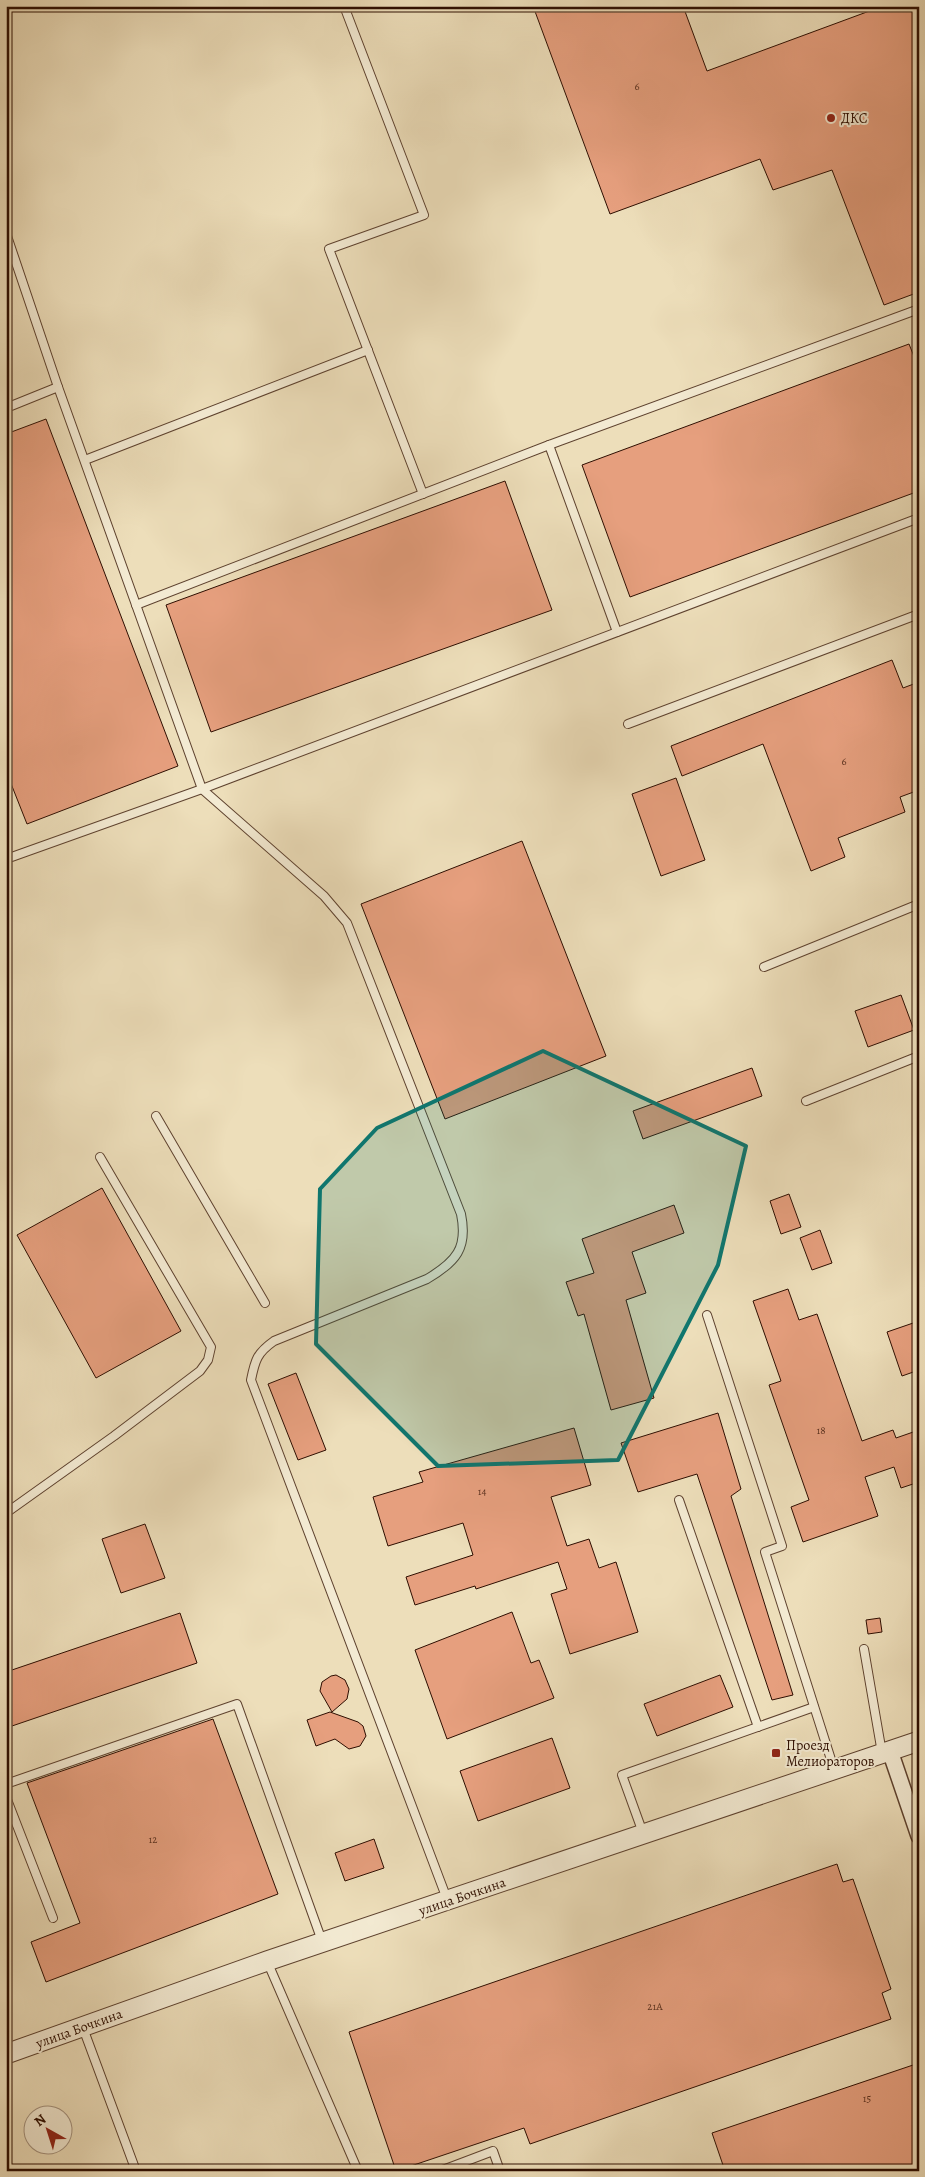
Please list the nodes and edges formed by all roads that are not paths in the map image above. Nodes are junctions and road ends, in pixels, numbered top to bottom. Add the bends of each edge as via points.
1 (344, 6) edge
2 (6, 233) edge
3 (919, 310) edge
4 (368, 350) junction
5 (58, 387) junction
6 (6, 408) edge
7 (549, 445) junction
8 (84, 460) junction
9 (423, 494) junction
10 (919, 518) edge
11 (136, 604) junction
12 (919, 614) edge
13 (617, 632) junction
14 (628, 724) dead end
15 (202, 789) junction
16 (7, 857) edge
17 (919, 904) edge
18 (764, 967) dead end
19 (919, 1056) edge
20 (806, 1102) dead end
21 (156, 1116) dead end
22 (100, 1157) dead end
23 (265, 1303) dead end
24 (707, 1315) dead end
25 (679, 1500) dead end
26 (6, 1514) edge
27 (864, 1649) dead end
28 (814, 1707) junction
29 (758, 1727) junction
30 (919, 1741) edge
31 (886, 1752) junction
32 (834, 1769) junction
33 (6, 1784) edge
34 (6, 1797) edge
35 (644, 1835) junction
36 (919, 1836) edge
37 (448, 1901) junction
38 (53, 1918) dead end
39 (322, 1943) junction
40 (267, 1961) junction
41 (82, 2026) junction
42 (6, 2054) edge
43 (136, 2171) edge
44 (358, 2171) edge
45 (440, 2171) edge
46 (500, 2171) edge

1 - 4 lane via 424,215 329,249
2 - 5 lane
3 - 7 lane
4 - 8 lane
4 - 9 lane
5 - 6 lane
5 - 8 lane
7 - 9 lane
7 - 13 lane
8 - 11 lane
9 - 11 lane
10 - 13 lane
11 - 15 lane
12 - 14 lane
13 - 15 lane
15 - 16 lane
15 - 37 lane via 324,896 347,923 461,1214 464,1232 461,1246 441,1271 274,1341 260,1351 251,1380
17 - 18 lane
19 - 20 lane
21 - 23 lane
22 - 26 lane via 211,1347 208,1360 200,1371
24 - 28 lane via 782,1546 765,1552
25 - 29 lane
27 - 31 lane
28 - 29 lane
28 - 32 lane
29 - 35 lane via 622,1775
30 - 31 street, улица Бочкина
31 - 32 street, улица Бочкина
31 - 36 street
32 - 35 street, улица Бочкина
33 - 39 lane via 237,1704
34 - 38 lane
35 - 37 street, улица Бочкина
37 - 39 street, улица Бочкина
39 - 40 street, улица Бочкина
40 - 41 street, улица Бочкина
40 - 44 lane
41 - 42 street, улица Бочкина
41 - 43 lane
45 - 46 lane via 493,2151

